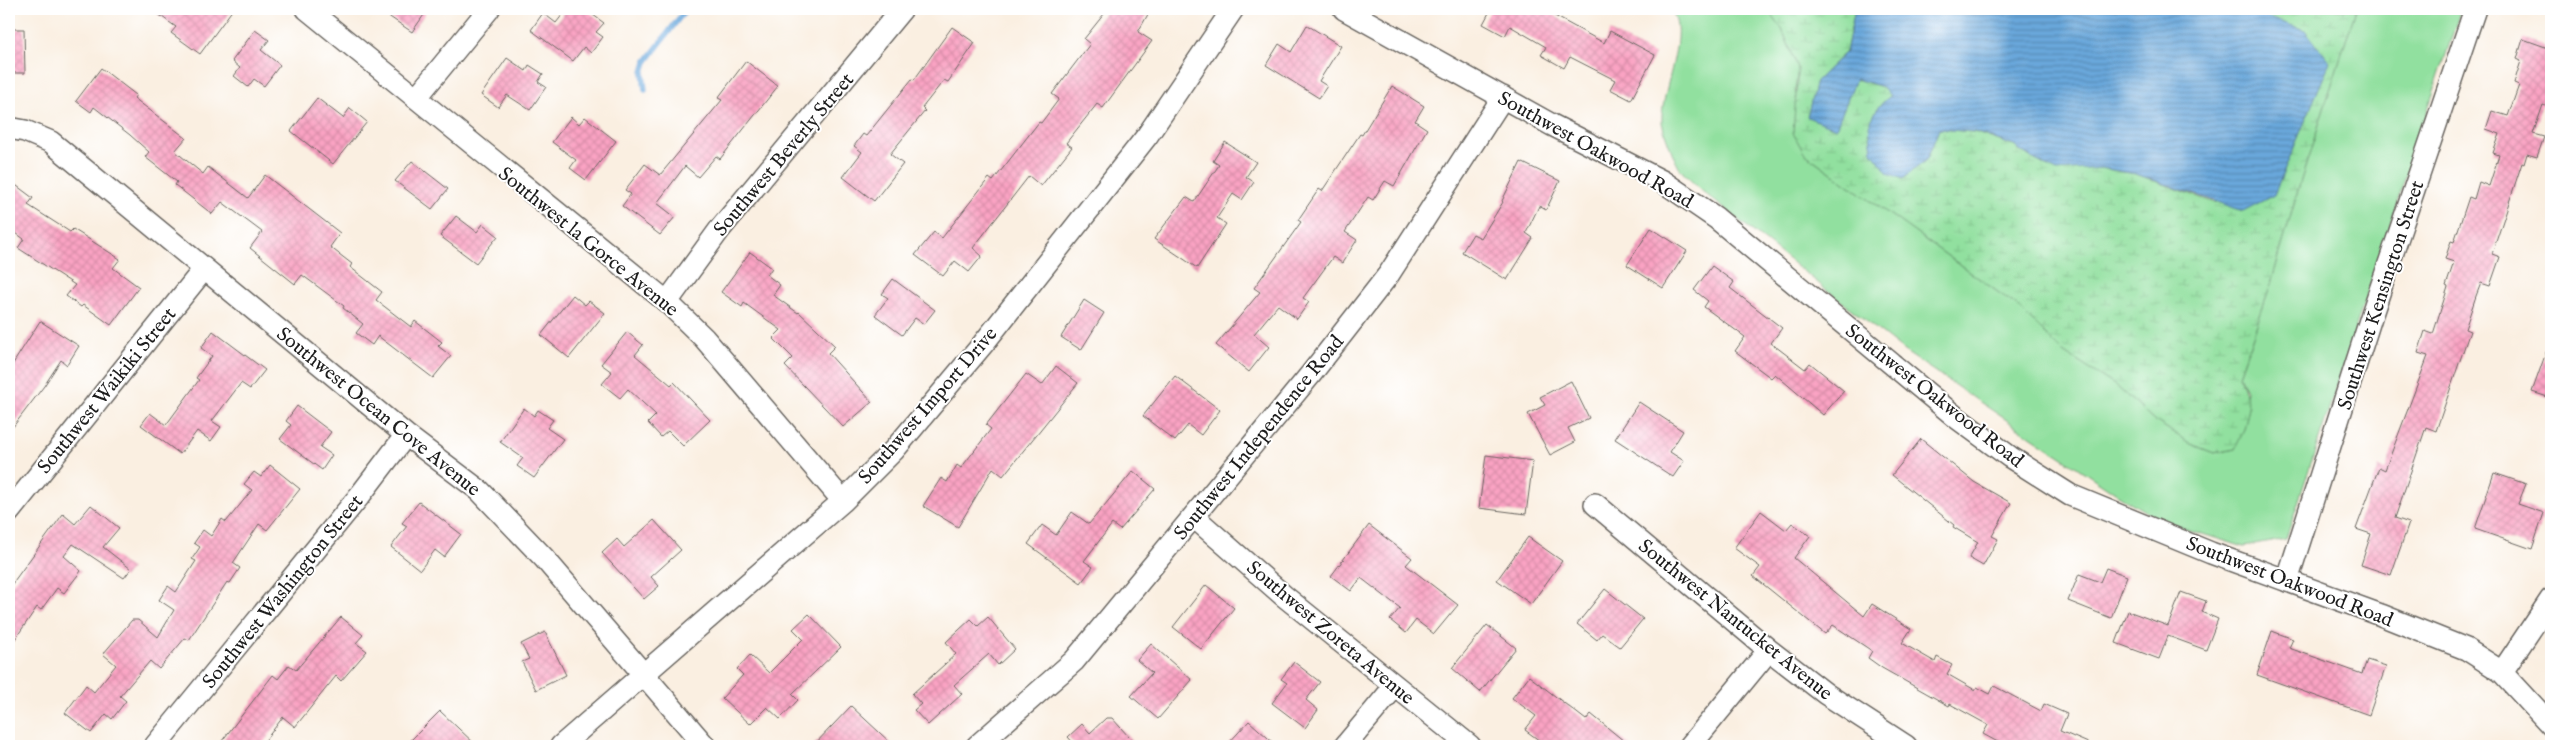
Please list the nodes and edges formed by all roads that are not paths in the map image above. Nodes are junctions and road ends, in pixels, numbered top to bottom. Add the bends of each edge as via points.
1 (307, 9) edge
2 (489, 9) edge
3 (902, 9) edge
4 (1233, 9) edge
5 (1344, 9) edge
6 (2474, 9) edge
7 (1503, 97) junction
8 (416, 98) junction
9 (9, 128) edge
10 (204, 269) junction
11 (667, 302) junction
12 (406, 435) junction
13 (843, 501) junction
14 (1594, 504) dead end
15 (9, 512) edge
16 (1194, 517) junction
17 (2287, 581) junction
18 (2551, 600) edge
19 (1769, 650) junction
20 (2502, 672) junction
21 (644, 673) junction
22 (1396, 686) junction
23 (2551, 725) edge
24 (155, 746) edge
25 (561, 746) edge
26 (705, 746) edge
27 (977, 746) edge
28 (1345, 746) edge
29 (1470, 746) edge
30 (1690, 746) edge
31 (1906, 746) edge

1 - 8 street, Southwest la Gorce Avenue
2 - 8 street
3 - 11 street, Southwest Beverly Street via 720,229
4 - 13 street, Southwest Import Drive via 1147,136 894,450
5 - 7 street, Southwest Oakwood Road
6 - 17 street, Southwest Kensington Street
7 - 16 street, Southwest Independence Road via 1389,274
7 - 17 street, Southwest Oakwood Road via 1662,181 1716,218 1957,418 2070,495
8 - 11 street, Southwest la Gorce Avenue
9 - 10 street, Southwest Ocean Cove Avenue via 52,142
10 - 12 street, Southwest Ocean Cove Avenue
10 - 15 street, Southwest Waikiki Street
11 - 13 street, Southwest la Gorce Avenue via 704,339
12 - 21 street, Southwest Ocean Cove Avenue via 480,491 544,558
12 - 24 street, Southwest Washington Street
13 - 21 street, Southwest Import Drive
14 - 19 street, Southwest Nantucket Avenue
16 - 22 street, Southwest Zoreta Avenue via 1284,596
16 - 27 street, Southwest Independence Road via 1074,661
17 - 20 street, Southwest Oakwood Road via 2466,649
18 - 20 street
19 - 30 street
19 - 31 street, Southwest Nantucket Avenue via 1826,694
20 - 23 street, Southwest Oakwood Road
21 - 25 street, Southwest Import Drive
21 - 26 street, Southwest Ocean Cove Avenue
22 - 28 street
22 - 29 street, Southwest Zoreta Avenue

